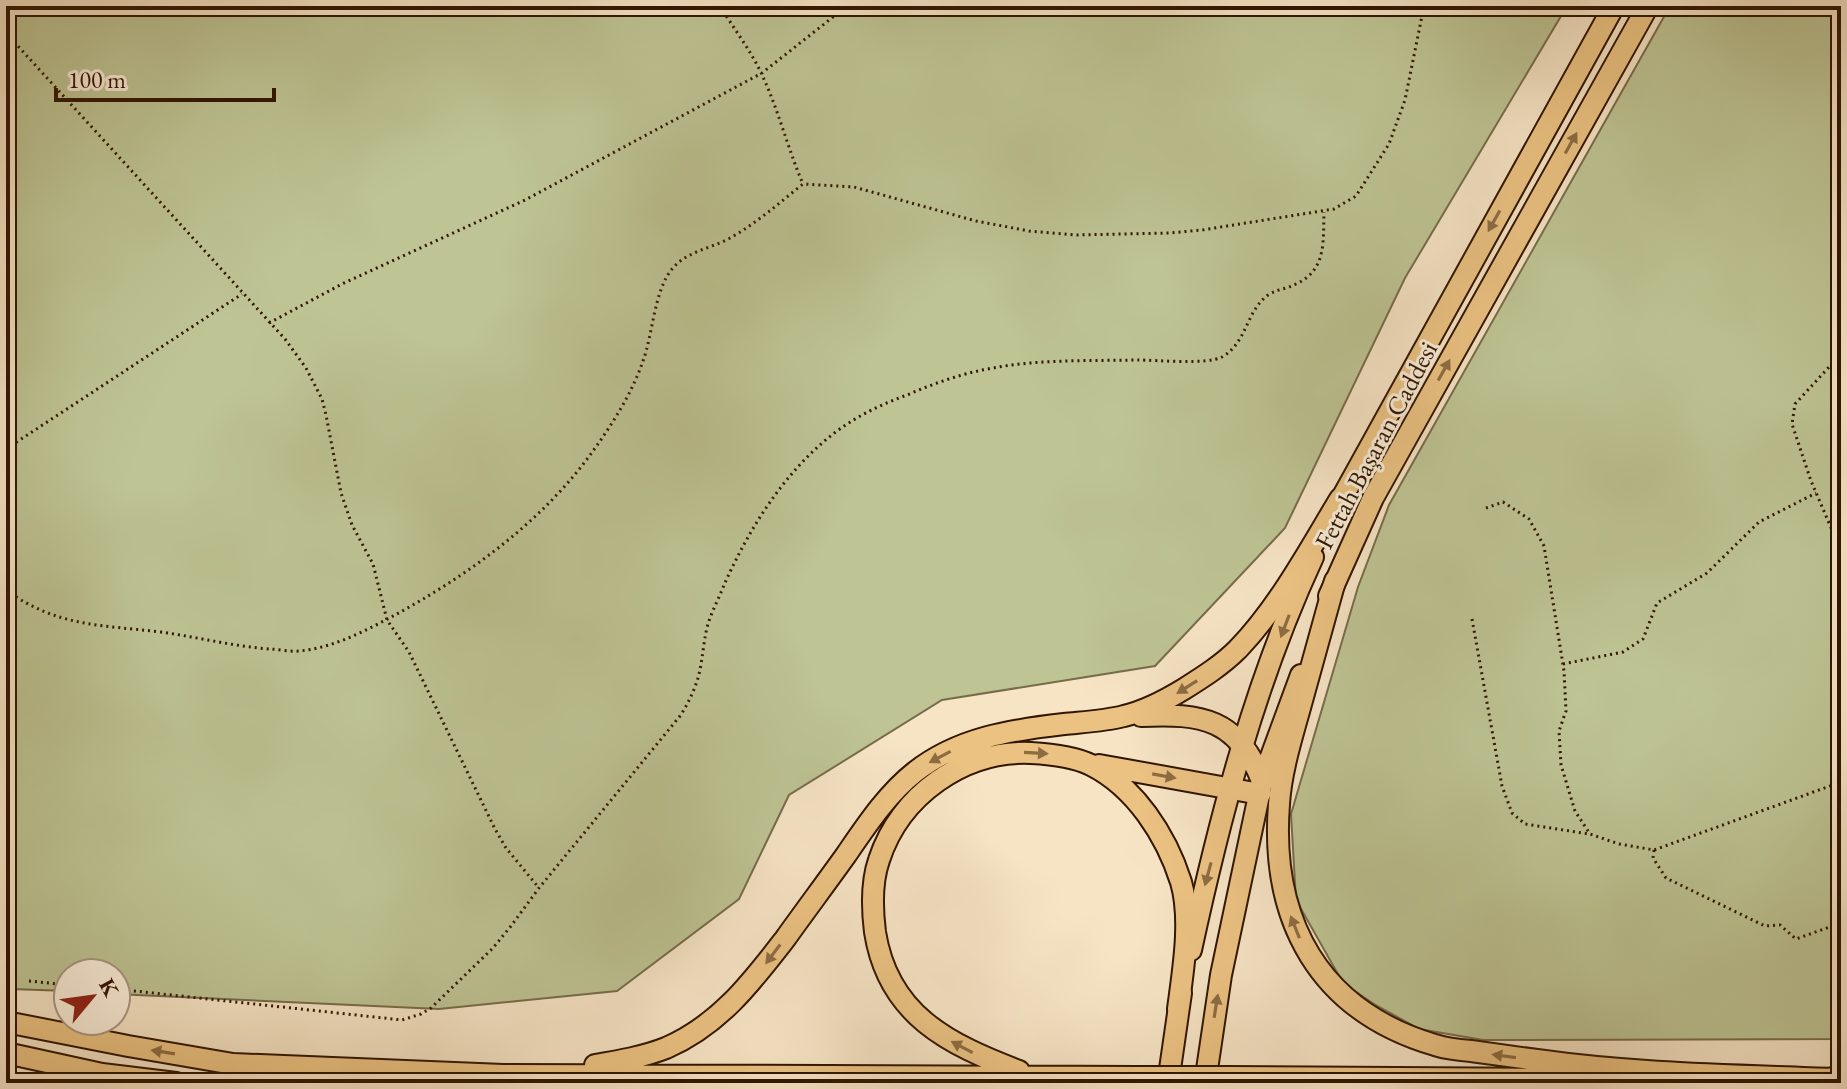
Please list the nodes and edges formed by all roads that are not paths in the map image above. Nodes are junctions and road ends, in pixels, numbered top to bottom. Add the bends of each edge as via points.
1 (1614, 6) edge
2 (1648, 6) edge
3 (1340, 499) junction
4 (1335, 581) junction
5 (1123, 717) junction
6 (1243, 745) junction
7 (1088, 763) junction
8 (1261, 787) junction
9 (1231, 788) junction
10 (1178, 1009) junction
11 (6, 1022) edge
12 (6, 1053) edge
13 (503, 1075) junction
14 (1034, 1077) junction
15 (1838, 1078) edge
16 (1215, 1080) edge
17 (176, 1083) edge
18 (1168, 1083) edge

1 -> 3 main road
4 -> 2 main road, Fettah Başaran Caddesi via 1373,498
3 -> 5 main road via 1288,584 1236,651 1172,696
3 -> 6 main road via 1302,581
4 - 8 main road, Fettah Başaran Caddesi
15 -> 4 main road via 1595,1069 1439,1047 1380,1022 1338,990 1312,960 1293,926 1278,847 1285,767
5 - 6 main road via 1194,717 1219,725
5 -> 13 main road via 998,734 936,757 913,773 865,828 743,992 686,1038 617,1062
6 - 8 main road
6 - 9 main road
7 -> 9 main road
7 - 10 main road via 1109,775 1143,808 1181,884 1186,913
14 -> 7 main road via 942,1036 899,994 877,942 874,881 889,835 905,811 958,767 1011,752
8 - 9 main road
16 -> 8 main road, Fettah Başaran Caddesi via 1221,975
9 -> 10 main road
10 - 18 main road
13 -> 11 main road via 233,1064
12 - 17 main road
13 - 14 main road
14 - 16 main road, bridge
15 - 16 main road

